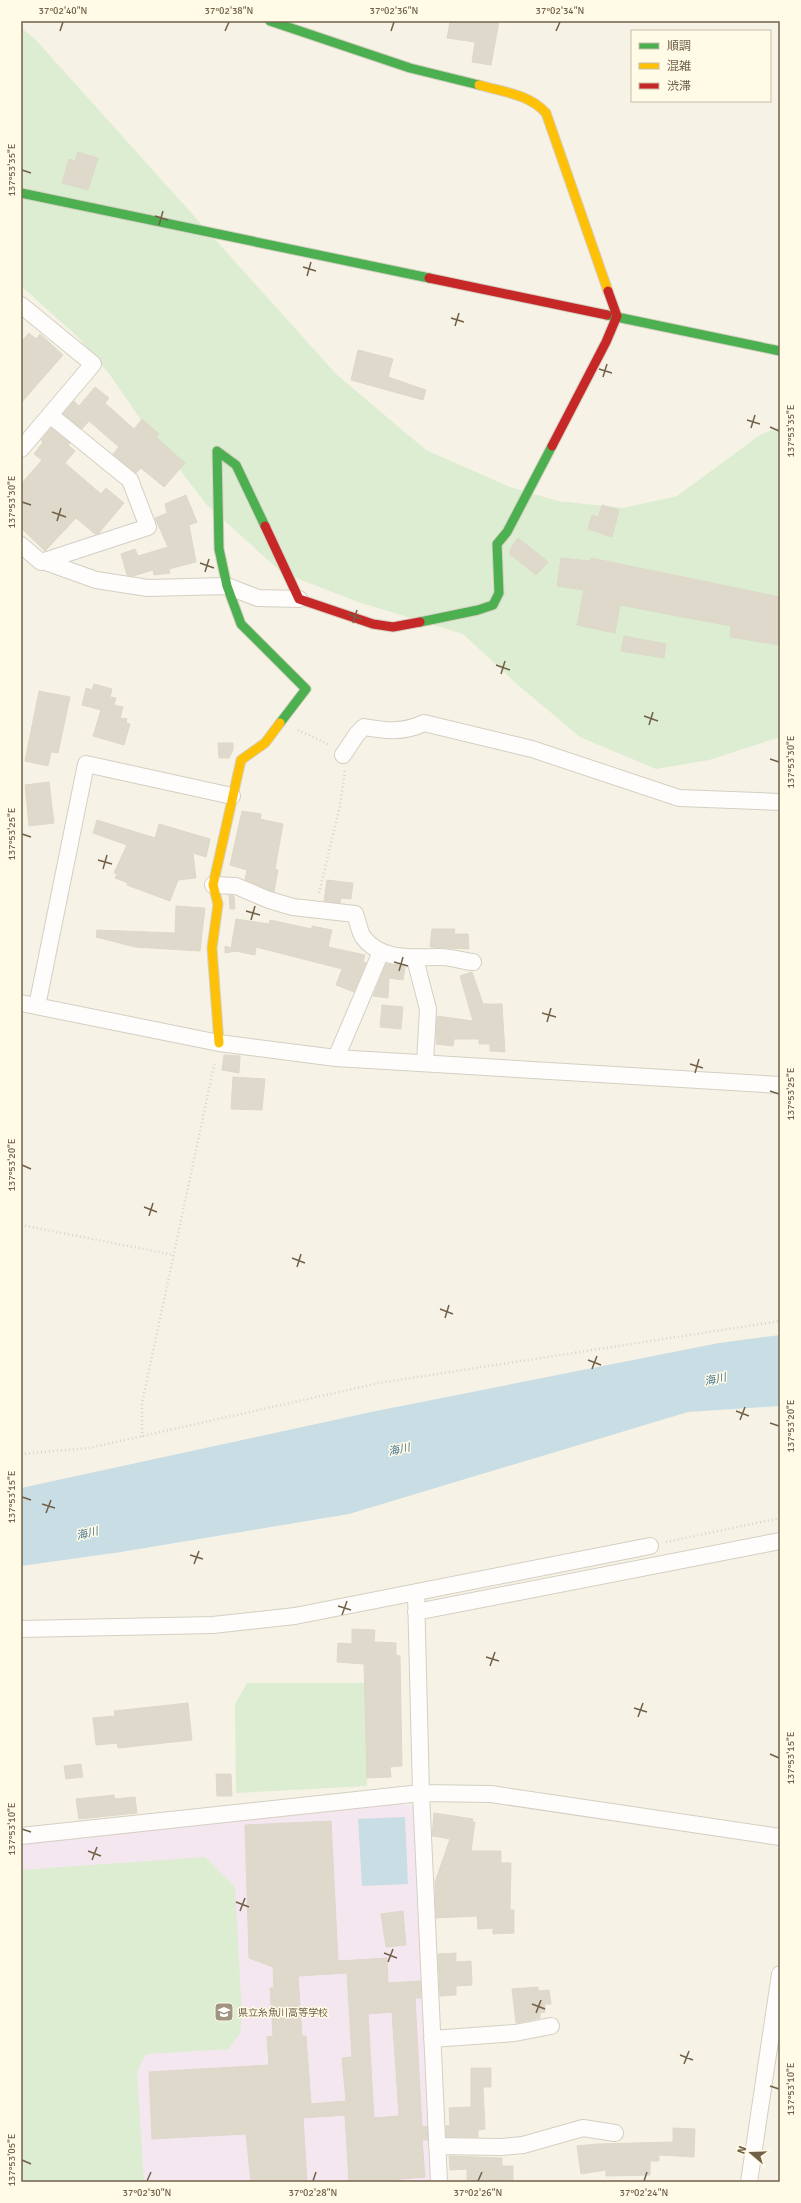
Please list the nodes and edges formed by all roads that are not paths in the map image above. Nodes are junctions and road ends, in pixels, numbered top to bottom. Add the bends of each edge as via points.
1 (270, 21) edge
2 (21, 193) edge
3 (21, 305) edge
4 (617, 316) junction
5 (780, 351) edge
6 (50, 415) junction
7 (21, 449) edge
8 (21, 545) edge
9 (43, 561) junction
10 (227, 586) junction
11 (300, 599) junction
12 (343, 754) road end
13 (232, 796) junction
14 (780, 802) edge
15 (212, 885) junction
16 (381, 952) junction
17 (415, 959) junction
18 (473, 962) dead end
19 (21, 1003) edge
20 (37, 1006) junction
21 (219, 1043) junction
22 (336, 1058) junction
23 (425, 1063) junction
24 (780, 1085) edge
25 (780, 1541) edge
26 (650, 1546) road end
27 (416, 1593) junction
28 (416, 1612) junction
29 (21, 1629) edge
30 (421, 1793) junction
31 (21, 1836) edge
32 (780, 1837) edge
33 (780, 1974) edge
34 (551, 2026) dead end
35 (432, 2039) junction
36 (615, 2133) dead end
37 (437, 2146) junction
38 (438, 2182) edge
39 (749, 2182) edge

1 - 4 street via 410,68 528,98 538,104 546,113
2 - 4 street
3 - 6 street via 93,364
4 - 5 street
4 - 11 street via 599,357 507,532 497,544 499,593 494,605 393,627 373,624
6 - 7 street
6 - 9 street via 130,480 148,527
8 - 9 street
9 - 10 street via 96,580 148,588
10 - 11 street via 258,598
10 - 11 street via 219,550 217,451 236,465
10 - 13 street via 241,624 306,689 265,743 241,760
12 - 14 street via 364,727 388,732 410,730 424,723 532,749 678,798
13 - 15 street
13 - 20 street via 86,764
15 - 16 street via 236,886 287,906 355,914 362,936
15 - 21 street via 218,904 212,948
16 - 17 street
16 - 22 street
17 - 18 street via 441,957
17 - 23 street via 428,1009
19 - 20 street
20 - 21 street
21 - 22 street
22 - 23 street
23 - 24 street
25 - 28 street
26 - 27 street
27 - 28 street
27 - 29 street via 295,1616 213,1625
28 - 30 street
30 - 31 street via 384,1799
30 - 32 street via 491,1794
30 - 35 street
33 - 39 street
34 - 35 street via 515,2033
35 - 37 street
36 - 37 street via 583,2128 523,2145
37 - 38 street

